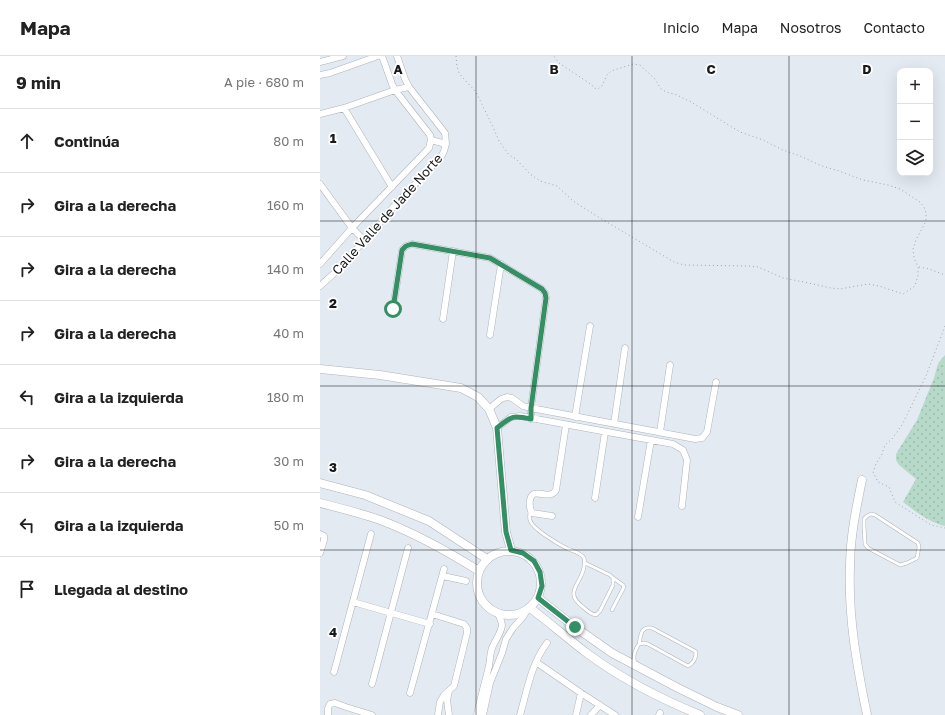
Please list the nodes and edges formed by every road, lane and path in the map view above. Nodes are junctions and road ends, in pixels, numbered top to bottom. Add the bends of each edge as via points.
1 (343, 56) edge
2 (378, 56) edge
3 (382, 56) edge
4 (397, 56) edge
5 (456, 56) edge
6 (554, 56) edge
7 (320, 62) edge
8 (320, 75) edge
9 (410, 87) junction
10 (395, 90) junction
11 (344, 108) junction
12 (320, 114) edge
13 (431, 140) junction
14 (446, 144) junction
15 (320, 184) edge
16 (392, 186) junction
17 (352, 228) junction
18 (364, 240) junction
19 (453, 251) junction
20 (320, 264) edge
21 (501, 264) junction
22 (918, 267) junction
23 (945, 275) edge
24 (320, 286) edge
25 (393, 309) dead end
26 (443, 319) dead end
27 (590, 326) dead end
28 (945, 326) edge
29 (490, 335) dead end
30 (625, 348) dead end
31 (670, 365) dead end
32 (320, 369) edge
33 (716, 382) dead end
34 (531, 408) junction
35 (489, 409) junction
36 (575, 417) junction
37 (531, 419) junction
38 (614, 424) junction
39 (566, 425) junction
40 (497, 428) junction
41 (605, 432) junction
42 (660, 432) junction
43 (651, 440) junction
44 (862, 480) dead end
45 (320, 484) edge
46 (595, 498) dead end
47 (320, 502) edge
48 (682, 506) dead end
49 (530, 509) junction
50 (552, 516) dead end
51 (638, 517) dead end
52 (945, 528) edge
53 (853, 531) junction
54 (864, 531) junction
55 (320, 534) edge
56 (371, 534) dead end
57 (408, 548) dead end
58 (511, 550) junction
59 (320, 553) edge
60 (487, 559) junction
61 (585, 563) junction
62 (444, 569) dead end
63 (479, 571) junction
64 (442, 576) junction
65 (613, 578) junction
66 (466, 582) dead end
67 (538, 598) junction
68 (353, 602) junction
69 (528, 610) junction
70 (612, 610) dead end
71 (391, 613) junction
72 (432, 614) junction
73 (498, 614) junction
74 (430, 624) junction
75 (498, 637) junction
76 (506, 639) junction
77 (547, 643) dead end
78 (639, 644) junction
79 (536, 662) junction
80 (637, 666) junction
81 (334, 672) dead end
82 (372, 684) dead end
83 (449, 691) junction
84 (410, 693) dead end
85 (581, 693) junction
86 (600, 705) junction
87 (696, 714) edge
88 (328, 715) edge
89 (372, 715) edge
90 (438, 715) edge
91 (449, 715) edge
92 (477, 715) edge
93 (483, 715) edge
94 (520, 715) edge
95 (576, 715) edge
96 (591, 715) edge
97 (615, 715) edge
98 (738, 715) edge
99 (867, 715) edge

1 - 7 street
2 - 8 street
3 - 10 street, Calle Valle de Jade Norte
4 - 9 street, Calle Valle de Jade Norte
5 - 22 path via 459,73 476,92 499,142 530,174 540,181 557,186 579,205 674,262 684,265 748,266 783,278 831,288 868,284 903,294 914,286
6 - 22 path via 559,63 598,89 611,71 633,64 640,65 656,80 660,88 691,102 740,132 822,166 900,189 920,202 926,213 926,221 913,249
9 - 10 street
9 - 14 street, Calle Valle de Jade Norte via 445,133
10 - 11 street
10 - 13 street, Calle Valle de Jade Norte via 430,135
11 - 12 street
11 - 16 street
13 - 14 street
13 - 16 street, Calle Valle de Jade Norte via 429,148
14 - 18 street, Calle Valle de Jade Norte via 441,157
15 - 17 street
16 - 17 street, Calle Valle de Jade Norte
17 - 18 street
17 - 20 street, Calle Valle de Jade Norte
18 - 24 street, Calle Valle de Jade Norte via 340,268
19 - 21 street via 490,258
19 - 25 street via 412,244 406,246 402,250
19 - 26 street
21 - 29 street
21 - 34 street via 545,293
22 - 23 path via 930,268
27 - 36 street
28 - 52 path via 926,376 902,425 885,445 873,472 878,482 888,487 895,502 931,525
30 - 38 street
31 - 42 street
32 - 35 street via 380,374 461,388 478,397
33 - 42 street via 706,432 702,438
34 - 35 street via 507,397
34 - 36 street
34 - 37 street
35 - 40 street
36 - 38 street
37 - 39 street
37 - 40 street via 520,416 511,418
38 - 42 street
39 - 41 street
39 - 49 street via 556,490 550,495 532,495
40 - 58 street via 506,532
41 - 43 street
41 - 46 street
43 - 48 street via 673,444 683,450 687,460
43 - 51 street
44 - 53 street
45 - 60 street via 365,496 429,520
47 - 63 street via 386,522 423,539
49 - 50 street via 532,512
49 - 61 lane via 530,520 534,527 560,545 580,554
53 - 54 lane
53 - 99 street via 850,568 852,623
54 - 54 lane via 865,544 868,548 896,563 900,565 916,558 918,543 875,515 871,514 864,519
55 - 59 street via 324,536
56 - 68 street
57 - 71 street
58 - 60 street via 498,552
58 - 67 street via 523,553 534,561 540,572 542,586
60 - 63 street
61 - 65 lane
61 - 65 lane via 574,598 591,614 596,615 600,611 613,585
62 - 64 street
63 - 73 street via 476,582 478,592 482,601
64 - 66 street
64 - 72 street
65 - 70 lane via 624,587
67 - 69 street
67 - 80 street via 612,653
68 - 71 street
68 - 81 street
69 - 73 street via 508,616
69 - 76 street
69 - 87 street via 625,678
71 - 74 street
71 - 82 street
72 - 74 street
72 - 83 street via 464,624 467,628 454,686
73 - 75 street via 502,625
74 - 84 street
75 - 76 street
75 - 92 street via 492,650
76 - 93 street via 490,683
77 - 79 street
78 - 78 lane via 648,644 688,666 696,656 693,650 648,627 642,632
78 - 80 lane via 634,657
79 - 85 street
79 - 94 street
80 - 98 street
83 - 90 street via 440,702
83 - 91 street
85 - 86 street
85 - 95 street
86 - 96 street
86 - 97 street
88 - 89 street via 330,704 335,703

